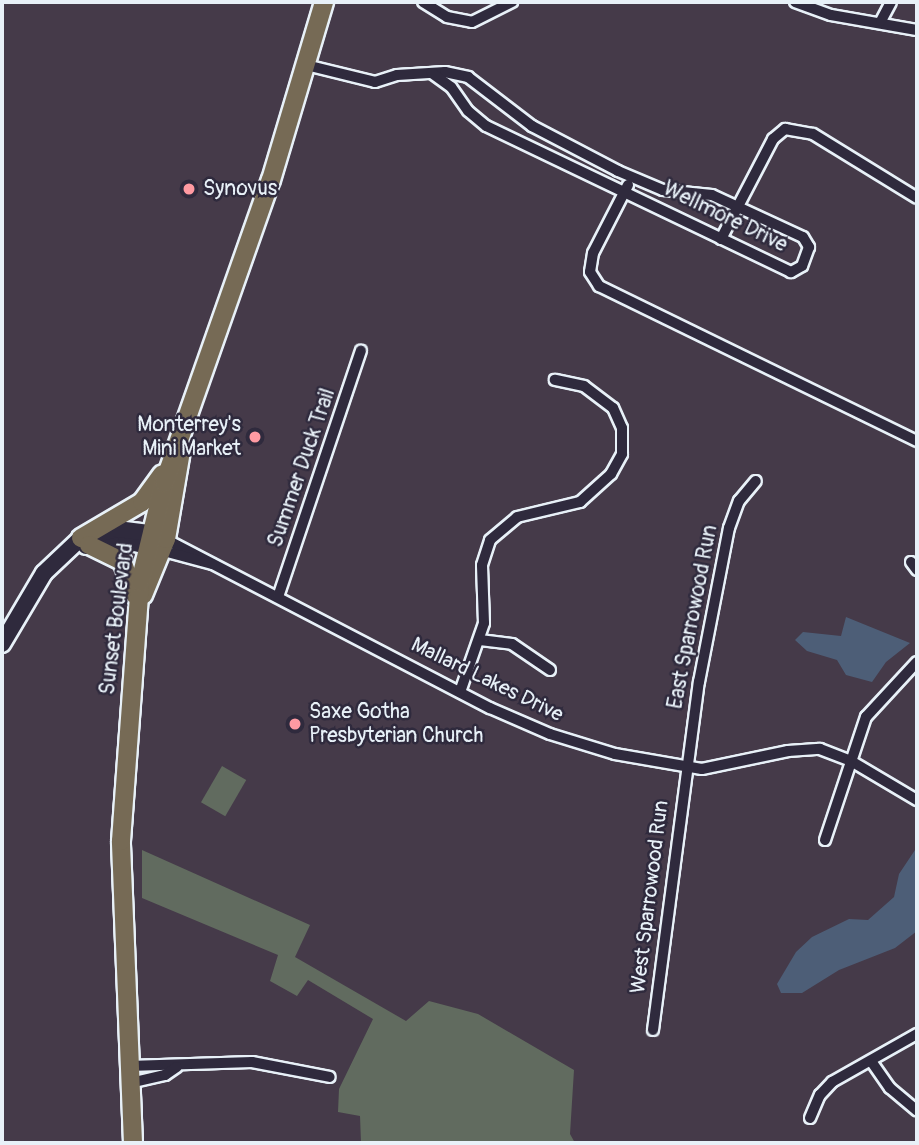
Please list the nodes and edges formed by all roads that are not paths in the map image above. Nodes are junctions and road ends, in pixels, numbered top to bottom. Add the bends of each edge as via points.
1 (324, 2) edge
2 (512, 2) edge
3 (795, 2) edge
4 (891, 2) edge
5 (427, 3) edge
6 (881, 21) junction
7 (917, 30) edge
8 (306, 65) junction
9 (432, 73) junction
10 (632, 177) junction
11 (625, 191) junction
12 (917, 198) edge
13 (739, 206) junction
14 (722, 239) junction
15 (361, 351) dead end
16 (555, 380) dead end
17 (917, 441) edge
18 (179, 444) junction
19 (756, 481) dead end
20 (156, 542) junction
21 (80, 545) junction
22 (278, 597) junction
23 (138, 607) junction
24 (480, 640) junction
25 (2, 644) edge
26 (917, 662) edge
27 (550, 670) dead end
28 (460, 692) junction
29 (851, 761) junction
30 (685, 768) junction
31 (917, 800) edge
32 (825, 840) dead end
33 (653, 1030) dead end
34 (917, 1034) edge
35 (871, 1061) junction
36 (177, 1068) junction
37 (129, 1074) junction
38 (330, 1077) dead end
39 (917, 1111) edge
40 (810, 1118) dead end
41 (133, 1143) edge

1 - 8 main road, Sunset Boulevard
2 - 5 street via 472,22 447,17
3 - 6 street via 831,15
4 - 6 street
6 - 7 street
8 - 9 street, Wellmore Drive via 375,82
8 - 18 main road, Sunset Boulevard
9 - 10 street, Wellmore Drive via 468,77 532,126
9 - 11 street, Wellmore Drive via 452,87 468,111 486,126
10 - 11 street
10 - 13 street, Wellmore Drive via 663,190 712,195
11 - 14 street, Wellmore Drive
11 - 17 street via 590,264 599,286
12 - 13 street via 813,134 792,128 773,139
13 - 14 street
13 - 14 street, Wellmore Drive via 803,237 810,247 802,266 791,272
15 - 22 street, Summer Duck Trail
16 - 24 street via 584,386 613,408 622,428 622,454 611,474 580,502 517,517 491,540 482,565 485,613
18 - 20 main road, Sunset Boulevard
18 - 21 main road via 142,502
19 - 30 street, East Sparrowood Run via 739,501 729,528
20 - 21 street
20 - 22 street, Mallard Lakes Drive
20 - 23 main road, Sunset Boulevard
21 - 23 main road via 122,561
21 - 25 street via 44,573
22 - 28 street, Mallard Lakes Drive
23 - 37 main road, Sunset Boulevard via 121,841
24 - 27 street via 512,644
24 - 28 street
26 - 29 street via 866,717
28 - 30 street, Mallard Lakes Drive via 550,734
29 - 30 street, Mallard Lakes Drive via 807,748 715,768
29 - 31 street, Mallard Lakes Drive
29 - 32 street
30 - 33 street, West Sparrowood Run
34 - 35 street
35 - 39 street via 890,1088
35 - 40 street via 832,1083 820,1095
36 - 37 street via 165,1075
36 - 37 street via 164,1062
36 - 38 street via 252,1062
37 - 41 main road, Sunset Boulevard

